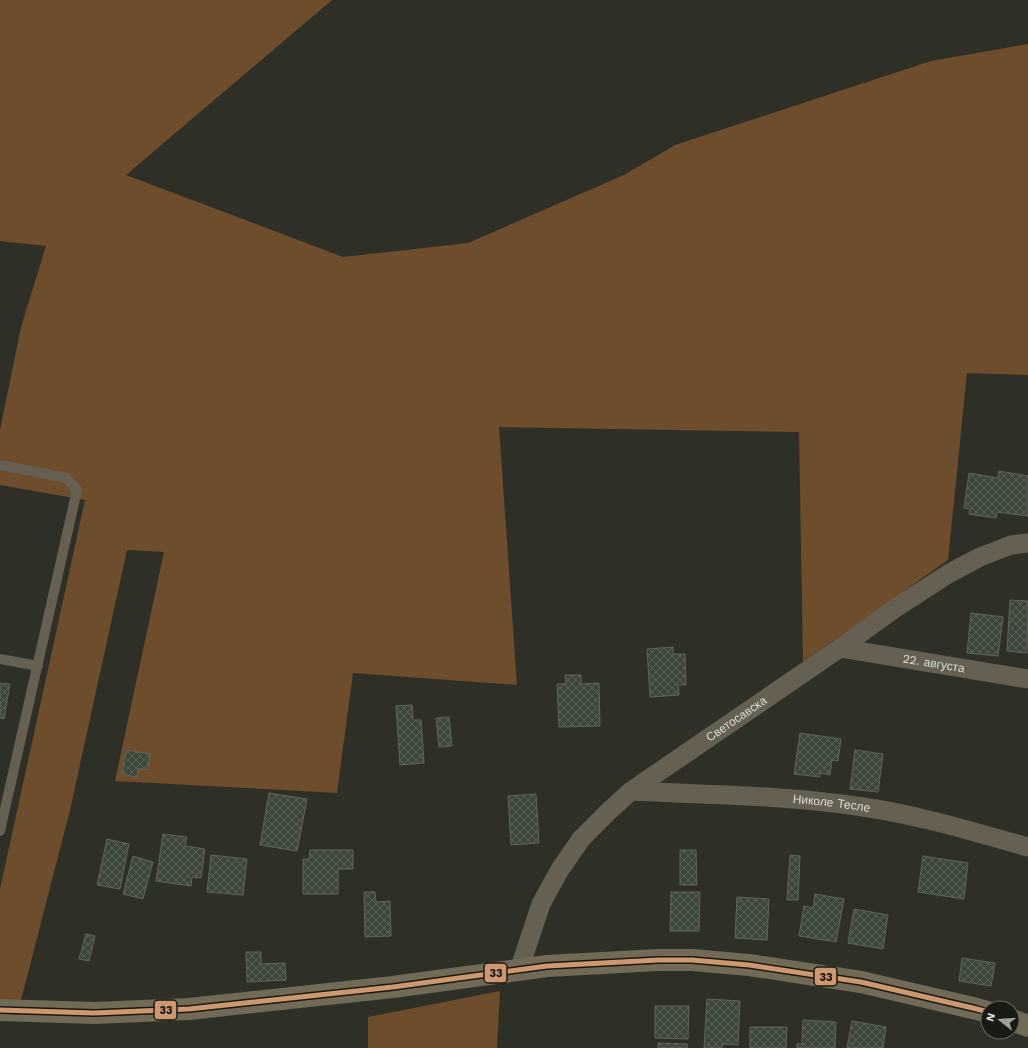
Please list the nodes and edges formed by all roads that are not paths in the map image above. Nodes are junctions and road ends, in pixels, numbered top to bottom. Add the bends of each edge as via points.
1 (0, 466) edge
2 (1028, 543) edge
3 (840, 648) junction
4 (0, 659) edge
5 (38, 666) junction
6 (1028, 679) edge
7 (631, 791) junction
8 (0, 831) edge
9 (1028, 847) edge
10 (518, 970) junction
11 (0, 1010) edge
12 (980, 1010) edge

1 - 5 lane via 66,478 77,490
2 - 3 street, Светосавска via 1011,544 980,556 894,609
3 - 6 street, 22. августа
3 - 7 street, Светосавска
4 - 5 lane
5 - 8 lane
7 - 9 street, Николе Тесле via 810,800 865,807 919,817
7 - 10 street, Светосавска via 581,840 559,871 541,904
10 - 11 street via 189,1009 94,1013
10 - 12 street via 547,966 692,960 749,965 861,982

